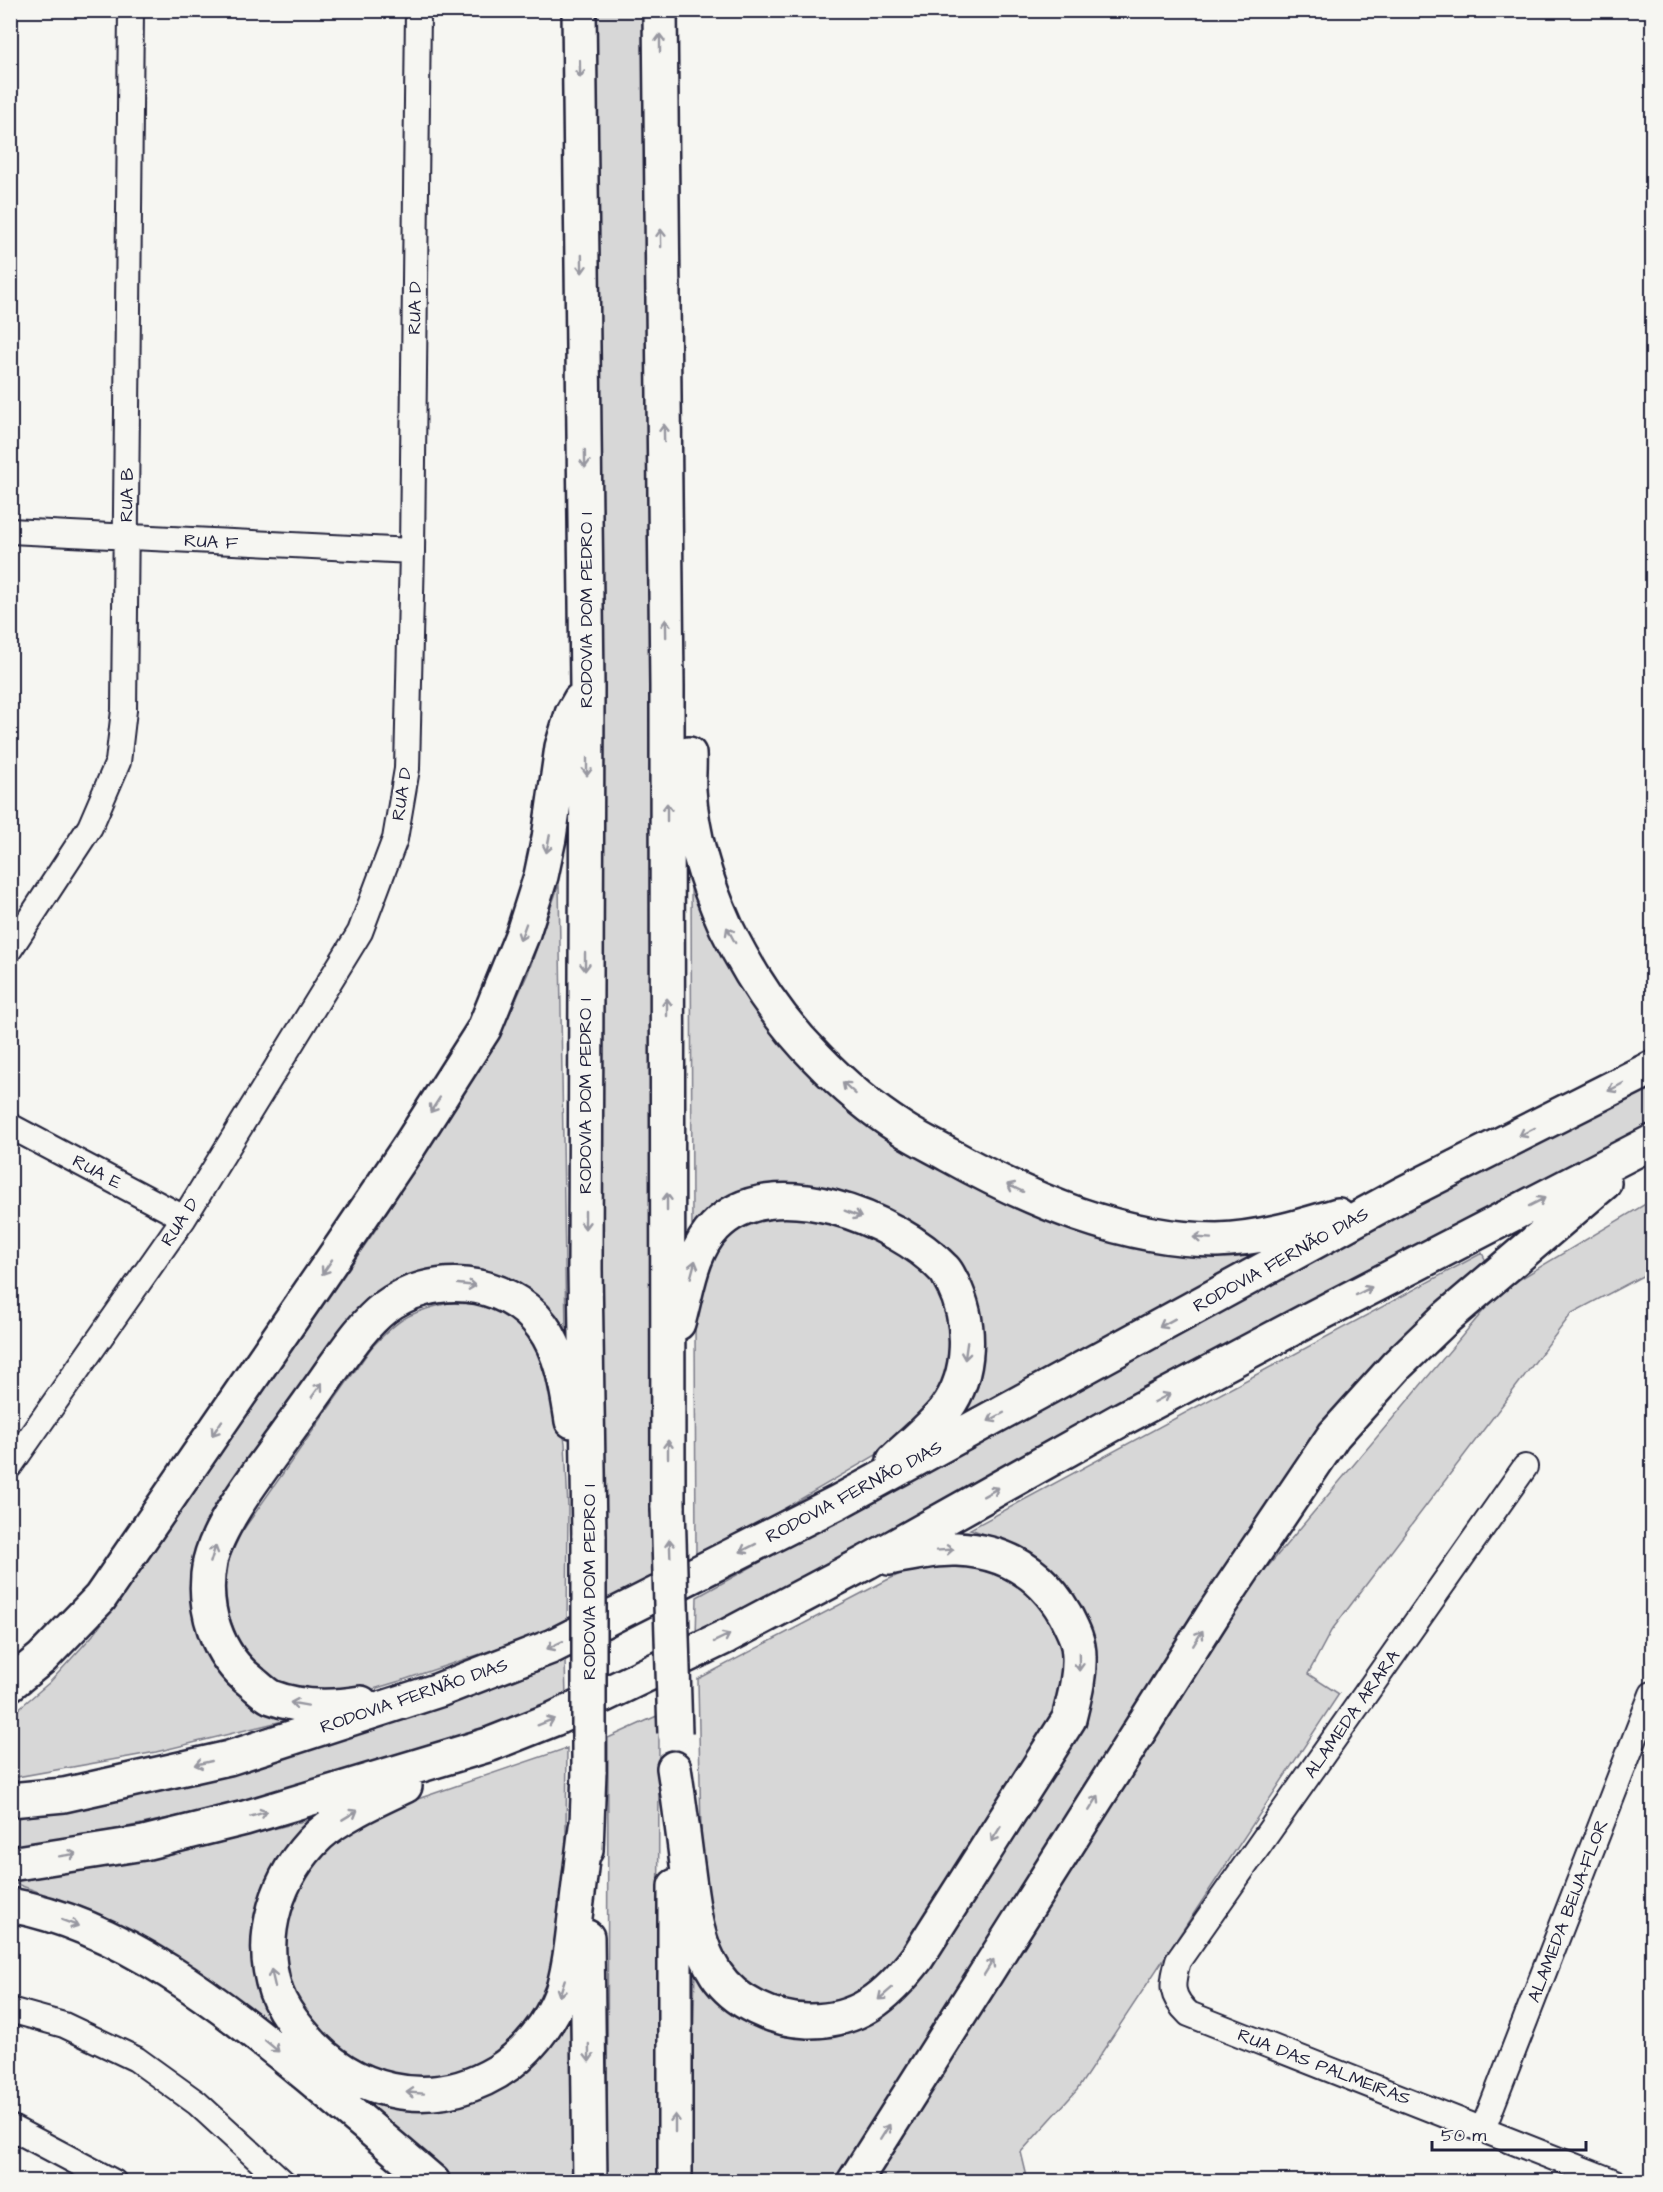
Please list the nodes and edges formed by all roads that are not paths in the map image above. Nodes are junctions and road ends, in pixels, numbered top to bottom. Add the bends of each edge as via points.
1 (131, 10) edge
2 (418, 10) edge
3 (579, 10) edge
4 (660, 10) edge
5 (10, 531) edge
6 (126, 538) junction
7 (412, 551) junction
8 (587, 687) junction
9 (667, 687) junction
10 (10, 949) edge
11 (1653, 1068) edge
12 (10, 1126) edge
13 (1653, 1143) edge
14 (1402, 1194) junction
15 (184, 1218) junction
16 (667, 1366) junction
17 (10, 1466) edge
18 (1525, 1467) dead end
19 (838, 1502) junction
20 (589, 1525) junction
21 (867, 1562) junction
22 (10, 1684) edge
23 (440, 1690) junction
24 (1653, 1694) edge
25 (491, 1744) junction
26 (674, 1768) junction
27 (10, 1800) edge
28 (586, 1827) junction
29 (10, 1864) edge
30 (10, 1905) edge
31 (1178, 1961) joint
32 (10, 2010) edge
33 (10, 2127) edge
34 (1483, 2129) junction
35 (114, 2181) edge
36 (283, 2181) edge
37 (433, 2181) edge
38 (590, 2181) edge
39 (675, 2181) edge
40 (854, 2181) edge
41 (1615, 2181) edge

1 - 6 street, RUA B
2 - 7 street, RUA D
3 -> 8 highway, RODOVIA DOM PEDRO I
9 -> 4 highway
5 - 6 street, RUA F
6 - 7 street, RUA F
6 - 10 street, RUA B via 124,710 118,762 90,827
7 - 15 street, RUA D via 407,769 395,839 360,932
8 -> 20 highway, RODOVIA DOM PEDRO I via 585,1269
8 -> 22 highway via 572,714 562,747 541,876 523,933 484,1029 350,1234 100,1598 42,1658
14 -> 9 highway via 1260,1235 1217,1240 1139,1232 1038,1198 901,1129 816,1058 780,1017 726,926 694,828 689,756 681,720
16 -> 9 highway
11 -> 14 highway, RODOVIA FERNÃO DIAS
12 - 15 street, RUA E
21 -> 13 highway via 1132,1413
40 -> 13 highway via 1208,1623 1334,1436 1396,1366 1447,1317
14 -> 19 highway, RODOVIA FERNÃO DIAS
15 - 17 street, RUA D
16 -> 19 highway via 698,1252 714,1227 735,1211 762,1202 793,1200 825,1205 852,1212 915,1243 946,1270 962,1303 967,1340 962,1379 946,1410 895,1459
26 -> 16 highway, bridge
18 - 31 street, ALAMEDA ARARA
19 -> 23 highway, RODOVIA FERNÃO DIAS via 553,1646
23 -> 20 highway via 349,1706 298,1705 269,1696 244,1677 223,1650 212,1624 208,1593 210,1561 220,1534 253,1480 358,1333 406,1293 438,1284 469,1284 497,1292 523,1306 543,1326 558,1355
20 - 28 highway, RODOVIA DOM PEDRO I, bridge
25 -> 21 highway via 554,1719 727,1636
21 -> 26 highway via 955,1549 1005,1559 1045,1584 1075,1632 1079,1655 1079,1682 1069,1719 899,1982 875,2003 847,2016 819,2021 772,2015 730,1990 716,1974 695,1921
23 -> 27 highway, RODOVIA FERNÃO DIAS via 229,1758 63,1795
24 - 34 street, ALAMEDA BEIJA-FLOR
28 -> 25 highway via 570,1959 561,1993 544,2027 524,2051 478,2083 418,2094 363,2082 334,2066 310,2044 276,1993 269,1937 274,1904 286,1877 321,1833 386,1795
29 -> 25 highway via 144,1843 245,1818
39 -> 26 highway
28 -> 38 highway, RODOVIA DOM PEDRO I
30 -> 37 highway via 101,1934 165,1969 236,2016
31 - 34 street, RUA DAS PALMEIRAS via 1173,1991 1178,2004 1189,2014
32 - 36 street via 64,2025 136,2059 197,2103
33 - 35 street
34 - 41 street, RUA DAS PALMEIRAS

